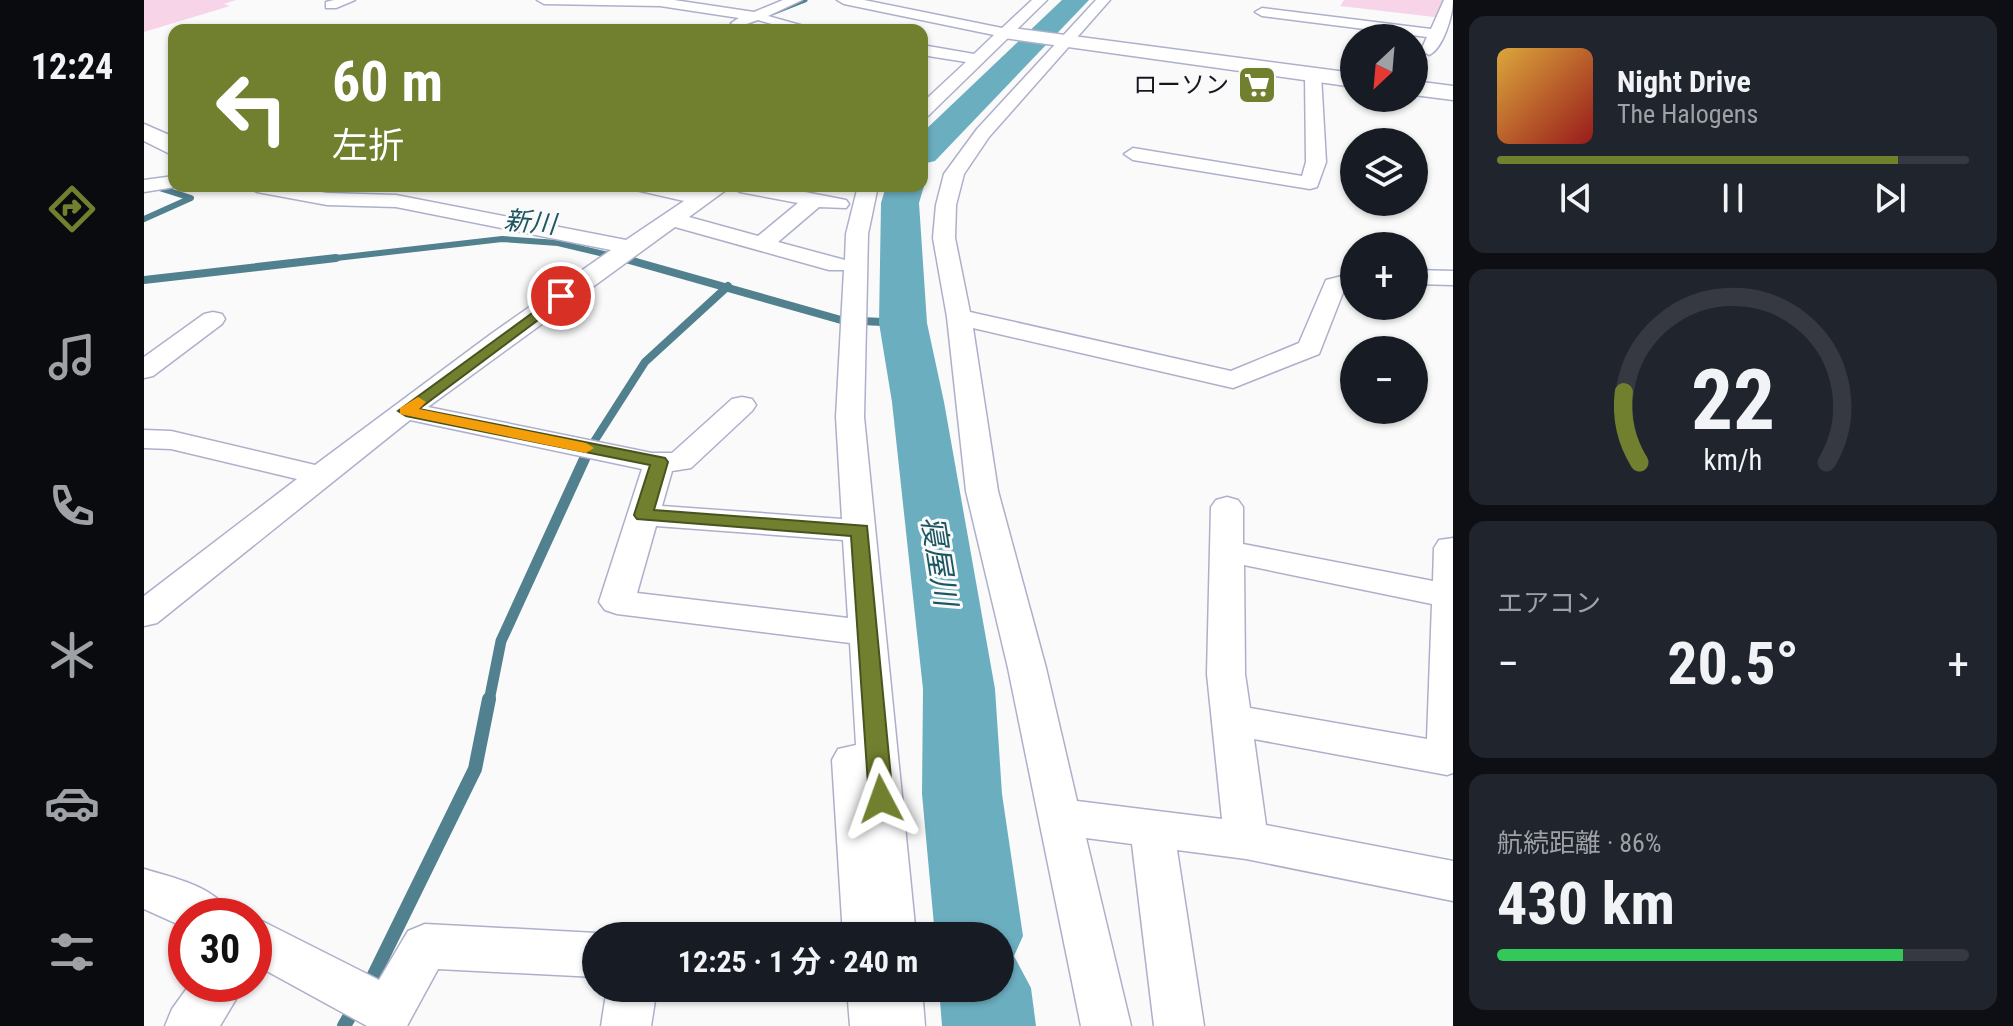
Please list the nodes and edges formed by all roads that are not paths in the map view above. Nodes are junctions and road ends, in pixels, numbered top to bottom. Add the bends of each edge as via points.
1 (348, 0) edge
2 (544, 0) edge
3 (795, 0) edge
4 (811, 0) edge
5 (844, 0) edge
6 (1040, 0) edge
7 (1278, 0) edge
8 (1104, 3) edge
9 (331, 5) dead end
10 (946, 8) dead end
11 (1449, 9) edge
12 (1262, 12) junction
13 (925, 16) junction
14 (760, 18) junction
15 (739, 24) edge
16 (748, 24) edge
17 (784, 24) edge
18 (968, 25) junction
19 (1250, 27) dead end
20 (1007, 33) junction
21 (1436, 34) junction
22 (1064, 40) junction
23 (928, 44) edge
24 (928, 48) edge
25 (1428, 50) edge
26 (976, 59) junction
27 (1313, 75) junction
28 (1340, 78) edge
29 (1428, 90) edge
30 (1453, 93) edge
31 (930, 98) edge
32 (144, 131) edge
33 (168, 145) edge
34 (1133, 154) dead end
35 (168, 173) edge
36 (144, 175) edge
37 (168, 183) edge
38 (144, 186) edge
39 (289, 192) edge
40 (670, 192) edge
41 (712, 192) edge
42 (772, 192) edge
43 (867, 192) edge
44 (451, 193) dead end
45 (702, 199) junction
46 (814, 200) junction
47 (839, 204) dead end
48 (432, 208) junction
49 (671, 219) junction
50 (762, 244) junction
51 (621, 252) junction
52 (837, 265) dead end
53 (1428, 277) edge
54 (1453, 278) edge
55 (1340, 284) edge
56 (959, 317) junction
57 (213, 319) dead end
58 (144, 370) edge
59 (742, 405) dead end
60 (406, 411) junction
61 (144, 439) edge
62 (659, 462) junction
63 (320, 475) junction
64 (1227, 507) dead end
65 (643, 515) junction
66 (860, 531) junction
67 (1451, 548) dead end
68 (1227, 551) junction
69 (1449, 596) junction
70 (144, 614) edge
71 (868, 633) junction
72 (1232, 720) junction
73 (852, 760) dead end
74 (1059, 817) junction
75 (1152, 827) junction
76 (1246, 840) junction
77 (1453, 881) edge
78 (144, 889) edge
79 (172, 898) edge
80 (866, 922) edge
81 (891, 922) edge
82 (272, 949) edge
83 (582, 954) edge
84 (207, 1002) edge
85 (630, 1002) edge
86 (873, 1002) edge
87 (898, 1002) edge
88 (190, 1026) edge
89 (626, 1026) edge
90 (875, 1026) edge
91 (900, 1026) edge
92 (1106, 1026) edge
93 (1179, 1026) edge

1 - 9 street
2 - 14 street via 660,2
3 - 14 street
4 - 14 street
5 - 13 street
6 - 20 street
7 - 11 street
7 - 12 street
8 - 22 street
10 - 13 street
11 - 21 street
12 - 19 street
12 - 21 street
13 - 18 street
14 - 15 street
14 - 16 street
14 - 17 street
18 - 20 street
18 - 23 street
20 - 22 street
20 - 26 street
21 - 25 street
22 - 27 street
22 - 56 street via 954,174 944,238
24 - 26 street
26 - 31 street
27 - 28 street
27 - 34 street via 1316,162 1310,183
29 - 30 street
32 - 33 street
35 - 36 street
37 - 38 street
39 - 48 street
40 - 45 street
41 - 45 street
42 - 46 street
43 - 66 street via 857,234 850,417
44 - 48 street
45 - 49 street
46 - 47 street
46 - 50 street
48 - 51 street
49 - 50 street
49 - 51 street
50 - 52 street
51 - 60 street
53 - 54 street
55 - 56 street via 1334,285 1310,348 1233,380
56 - 74 street via 982,491
57 - 58 street
59 - 62 street via 680,462
60 - 62 street
60 - 63 street
61 - 63 street via 171,440
62 - 65 street
63 - 70 street
64 - 68 street
65 - 66 street
65 - 71 street via 617,602
66 - 71 street
67 - 69 street
68 - 69 street
68 - 72 street via 1226,674
69 - 72 street via 1447,759
71 - 81 street
72 - 76 street
73 - 80 street
74 - 75 street
74 - 92 street
75 - 76 street
75 - 93 street
76 - 77 street
78 - 79 street
82 - 83 street via 388,1011 425,946
84 - 88 street
85 - 89 street
86 - 90 street
87 - 91 street

